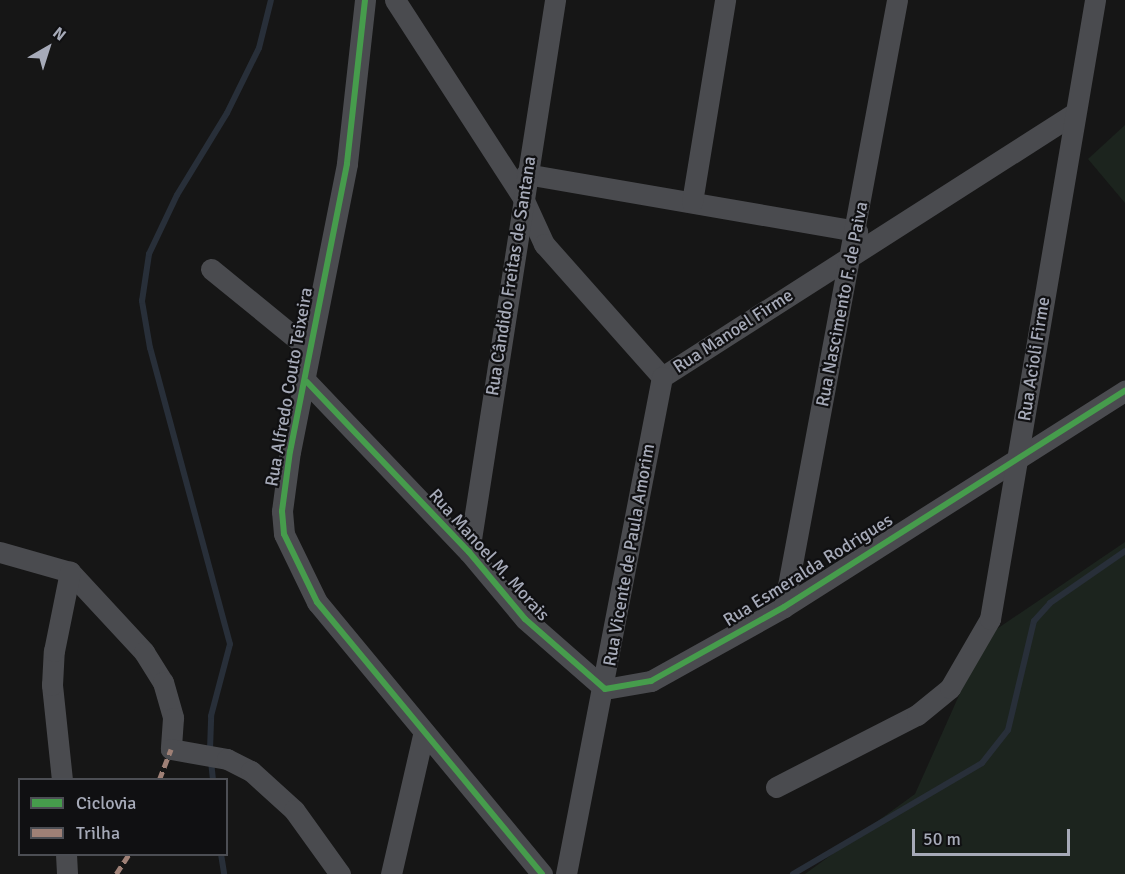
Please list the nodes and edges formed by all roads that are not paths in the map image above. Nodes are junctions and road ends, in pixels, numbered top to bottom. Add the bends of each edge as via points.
1 (365, 0) edge
2 (395, 0) edge
3 (555, 0) edge
4 (725, 0) edge
5 (897, 0) edge
6 (1095, 0) edge
7 (1075, 113) junction
8 (526, 174) junction
9 (524, 198) junction
10 (692, 202) junction
11 (857, 231) junction
12 (852, 254) junction
13 (211, 269) dead end
14 (309, 350) junction
15 (662, 378) junction
16 (307, 382) junction
17 (1125, 391) edge
18 (1018, 456) junction
19 (0, 552) edge
20 (469, 552) junction
21 (70, 572) junction
22 (784, 607) junction
23 (605, 689) junction
24 (423, 735) junction
25 (62, 778) edge
26 (776, 787) dead end
27 (66, 856) edge
28 (67, 874) edge
29 (340, 874) edge
30 (391, 874) edge
31 (542, 874) edge
32 (566, 874) edge

1 - 14 street, Rua Alfredo Couto Teixeira via 347,164
2 - 9 street, Rua Manoel Firme
3 - 8 street, Rua Cândido Freitas de Santana
4 - 10 street
5 - 11 street, Rua Nascimento F. de Paiva
6 - 7 street, Rua Acioli Firme
7 - 12 street, Rua Manoel Firme
7 - 18 street, Rua Acioli Firme
8 - 9 street, Rua Cândido Freitas de Santana
8 - 10 street
9 - 15 street, Rua Manoel Firme via 544,244
9 - 20 street, Rua Cândido Freitas de Santana
10 - 11 street
11 - 12 street, Rua Nascimento F. de Paiva
12 - 15 street, Rua Manoel Firme
12 - 22 street, Rua Nascimento F. de Paiva
13 - 14 street
14 - 16 street, Rua Alfredo Couto Teixeira
15 - 23 street, Rua Vicente de Paula Amorim
16 - 20 street, Rua Manoel M. Morais
16 - 24 street, Rua Alfredo Couto Teixeira via 290,451 282,511 284,534 317,602
17 - 18 street, Rua Esmeralda Rodrigues
18 - 22 street, Rua Esmeralda Rodrigues
18 - 26 street, Rua Acioli Firme via 998,593 966,666 917,715
19 - 21 street
20 - 23 street, Rua Manoel M. Morais via 525,620
21 - 25 street via 54,651 52,685
21 - 29 street via 144,652 163,682 173,718 171,749 226,759 251,771 294,810
22 - 23 street, Rua Esmeralda Rodrigues via 651,681
23 - 32 street, Rua Vicente de Paula Amorim
24 - 30 street
24 - 31 street, Rua Alfredo Couto Teixeira
27 - 28 street

